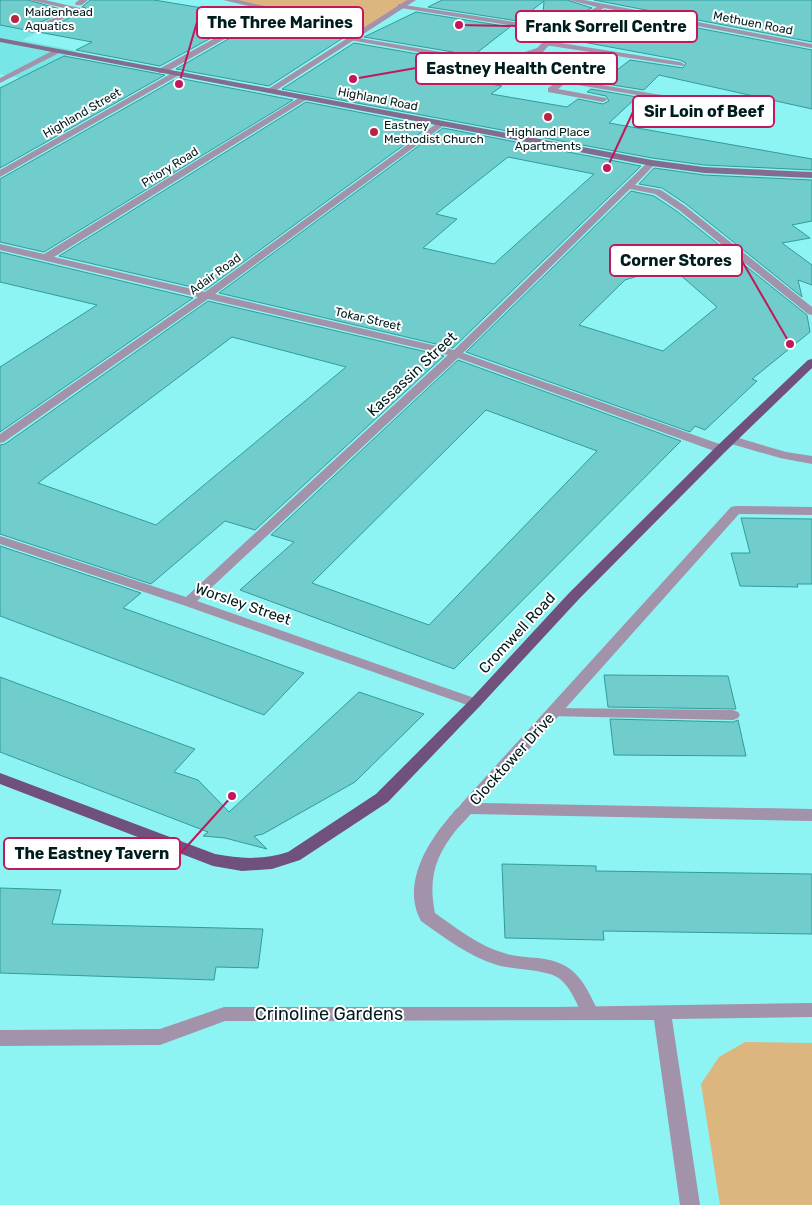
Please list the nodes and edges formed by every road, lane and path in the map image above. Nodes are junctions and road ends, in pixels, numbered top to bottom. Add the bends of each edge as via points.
1 (34, 0) edge
2 (227, 0) edge
3 (412, 0) edge
4 (573, 0) edge
5 (82, 1) edge
6 (401, 6) junction
7 (603, 6) junction
8 (70, 7) junction
9 (528, 26) dead end
10 (32, 31) dead end
11 (350, 38) junction
12 (0, 40) edge
13 (547, 43) junction
14 (812, 46) edge
15 (59, 52) junction
16 (680, 64) dead end
17 (162, 71) junction
18 (177, 74) junction
19 (425, 76) dead end
20 (0, 81) edge
21 (564, 81) junction
22 (270, 91) junction
23 (305, 98) junction
24 (603, 100) dead end
25 (704, 102) dead end
26 (440, 124) junction
27 (652, 162) junction
28 (0, 174) edge
29 (812, 175) edge
30 (629, 186) junction
31 (0, 247) edge
32 (47, 258) junction
33 (207, 295) junction
34 (812, 312) edge
35 (456, 354) junction
36 (812, 362) edge
37 (0, 439) edge
38 (732, 440) junction
39 (720, 449) junction
40 (812, 460) edge
41 (812, 511) edge
42 (0, 540) edge
43 (188, 602) junction
44 (475, 703) junction
45 (553, 713) junction
46 (734, 715) dead end
47 (0, 778) edge
48 (467, 808) junction
49 (812, 815) edge
50 (812, 1010) edge
51 (662, 1012) junction
52 (590, 1013) junction
53 (0, 1038) edge
54 (690, 1205) edge

1 - 8 street
2 - 17 street via 273,9
3 - 6 street
4 - 7 street, Methuen Road
5 - 8 street
6 - 9 street
6 - 11 street
7 - 13 street
7 - 14 street, Methuen Road
8 - 10 street via 80,9
11 - 19 street via 453,56
11 - 22 street
12 - 15 main road, Highland Road
13 - 16 street
13 - 21 street via 506,71
15 - 17 main road, Highland Road
15 - 20 street
17 - 18 main road, Highland Road
18 - 22 main road, Highland Road
18 - 28 street, Highland Street
21 - 24 street via 551,90
21 - 25 street
22 - 23 main road, Highland Road
23 - 26 main road, Highland Road
23 - 32 street, Priory Road
26 - 27 main road, Highland Road
26 - 33 street, Adair Road
27 - 29 main road, Highland Road via 704,170
27 - 30 street, Kassassin Street
30 - 34 street via 658,192 682,208
30 - 35 street, Kassassin Street
31 - 32 street, Tokar Street
32 - 33 street, Tokar Street
33 - 35 street, Tokar Street
33 - 37 street, Adair Road
35 - 39 street, Tokar Street
35 - 43 street, Kassassin Street
36 - 38 main road, Cromwell Road
38 - 39 main road, Cromwell Road
38 - 40 street
39 - 44 main road, Cromwell Road via 574,596
41 - 45 street, Clocktower Drive via 736,510
42 - 43 street, Worsley Street
43 - 44 street, Worsley Street
44 - 47 main road, Cromwell Road via 382,798 301,852 272,863 242,865 213,860
45 - 46 street
45 - 48 street, Clocktower Drive
48 - 49 street, Clocktower Drive
48 - 52 street via 441,837 430,859 423,889 427,916 469,946 510,962 540,965 564,972 580,991
50 - 51 street
51 - 52 street, Crinoline Gardens
51 - 54 street
52 - 53 street, Crinoline Gardens via 224,1014 160,1037

